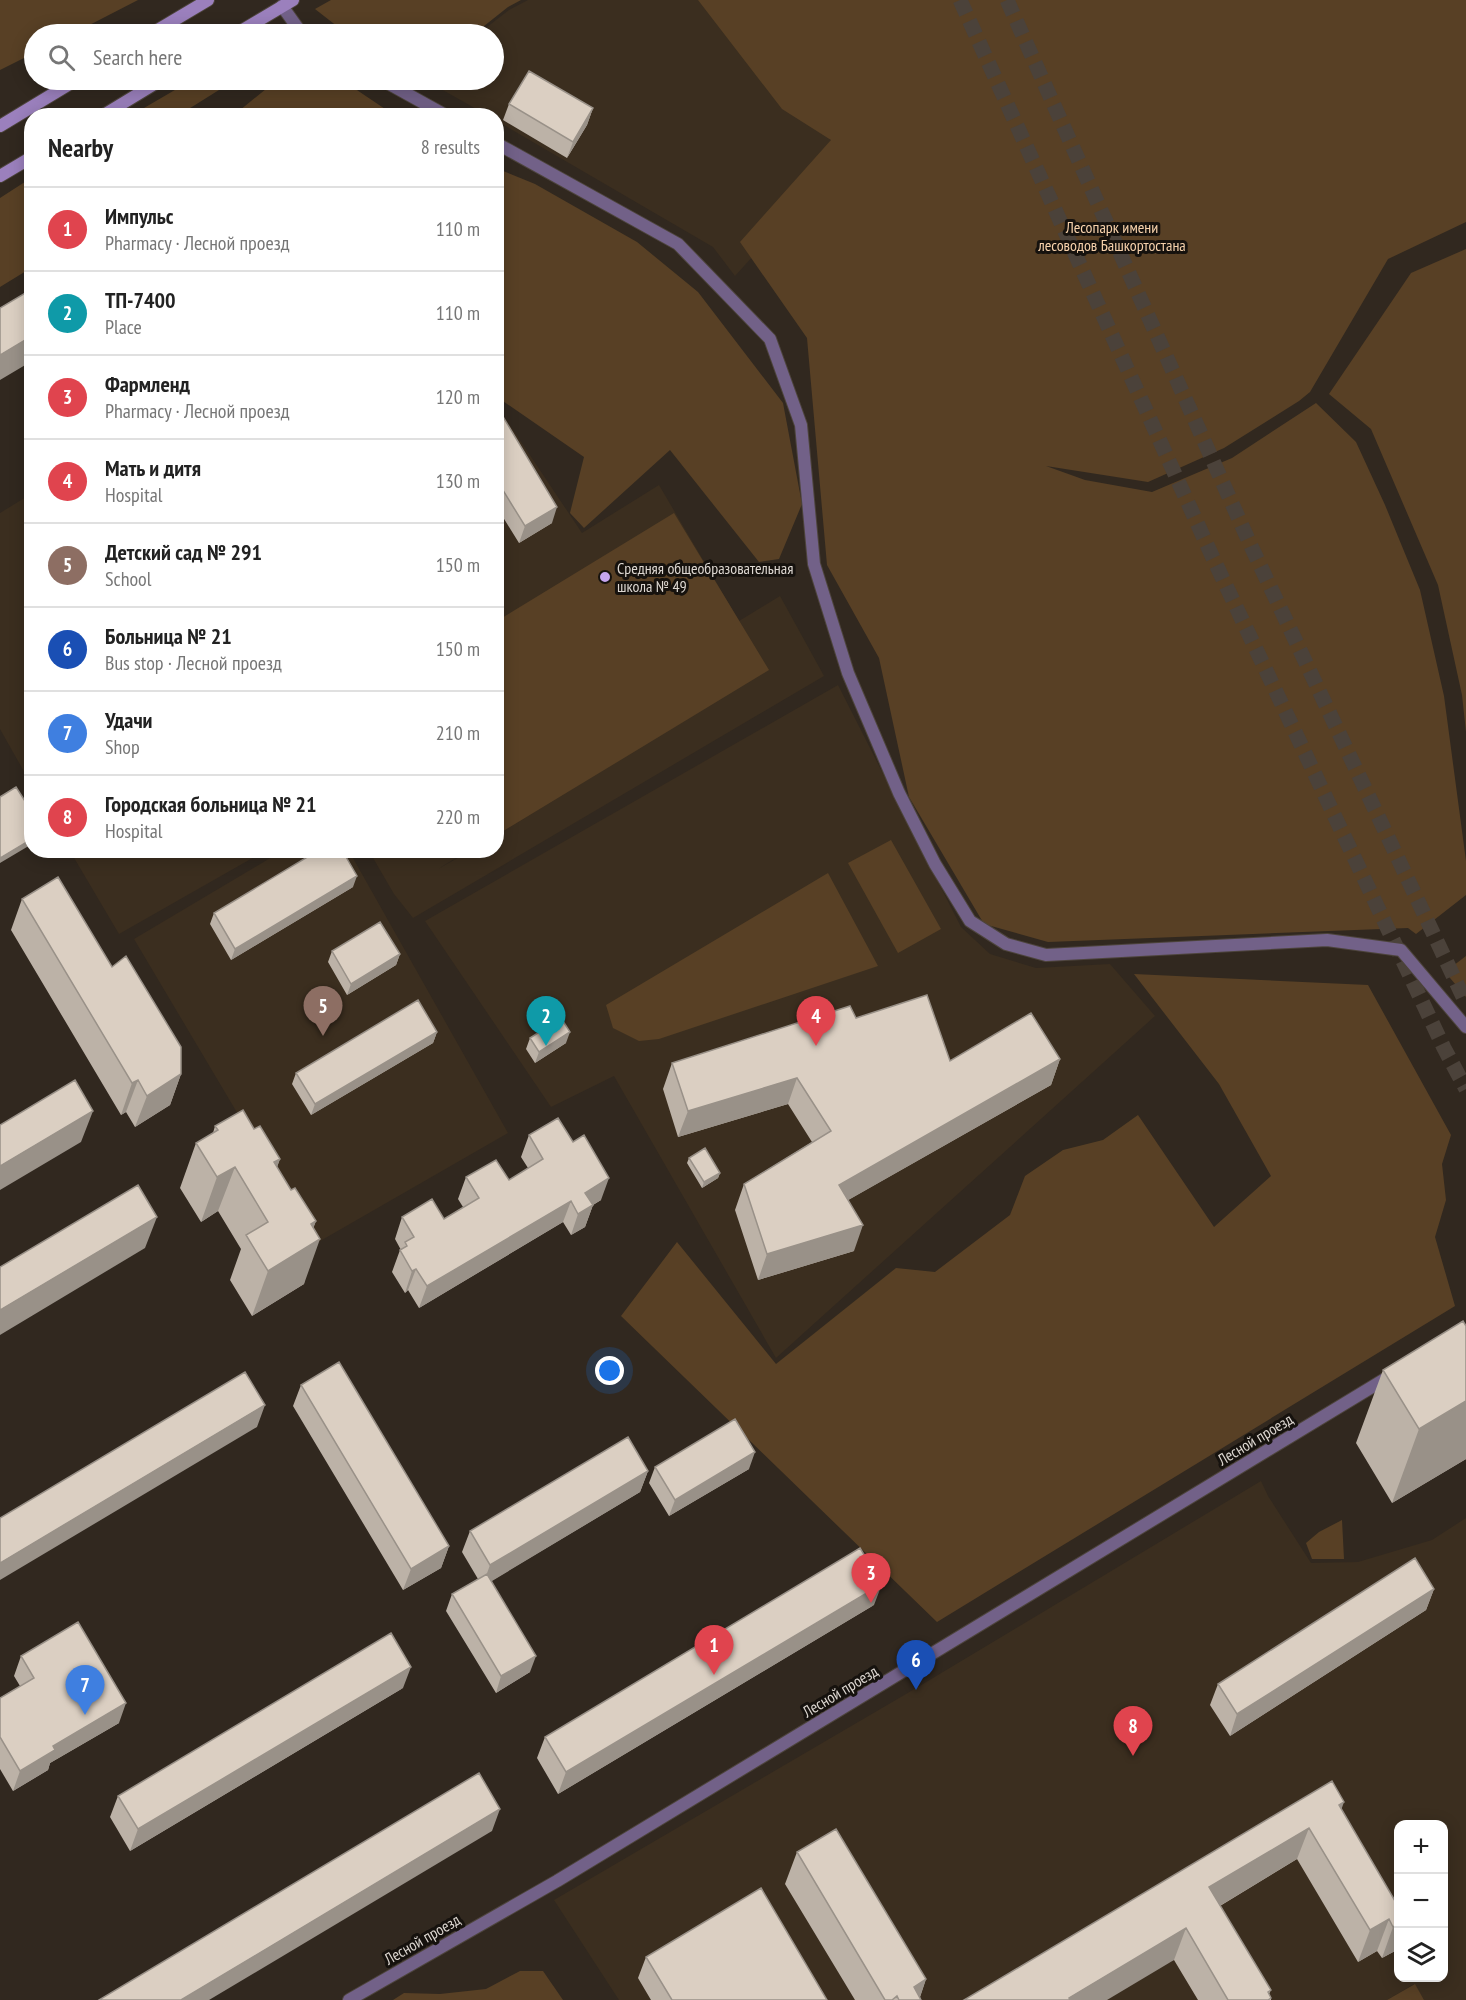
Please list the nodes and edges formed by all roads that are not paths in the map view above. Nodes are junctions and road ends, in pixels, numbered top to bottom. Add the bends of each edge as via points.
1 (208, 0) edge
2 (288, 3) edge
3 (168, 24) edge
4 (253, 24) edge
5 (297, 24) edge
6 (59, 90) edge
7 (145, 90) edge
8 (400, 90) edge
9 (30, 108) edge
10 (115, 108) edge
11 (433, 108) edge
12 (24, 111) edge
13 (0, 126) edge
14 (504, 147) edge
15 (24, 162) edge
16 (0, 176) edge
17 (1466, 1027) edge
18 (1405, 1366) edge
19 (349, 2000) edge

1 - 3 main road
2 - 4 main road
2 - 5 street
6 - 9 main road
7 - 10 main road
8 - 11 street
12 - 13 main road
14 - 17 street via 678,244 770,339 801,425 814,564 848,673 899,793 970,921 1006,944 1046,955 1327,940 1401,951
15 - 16 main road
18 - 19 street, Лесной проезд via 556,1881

